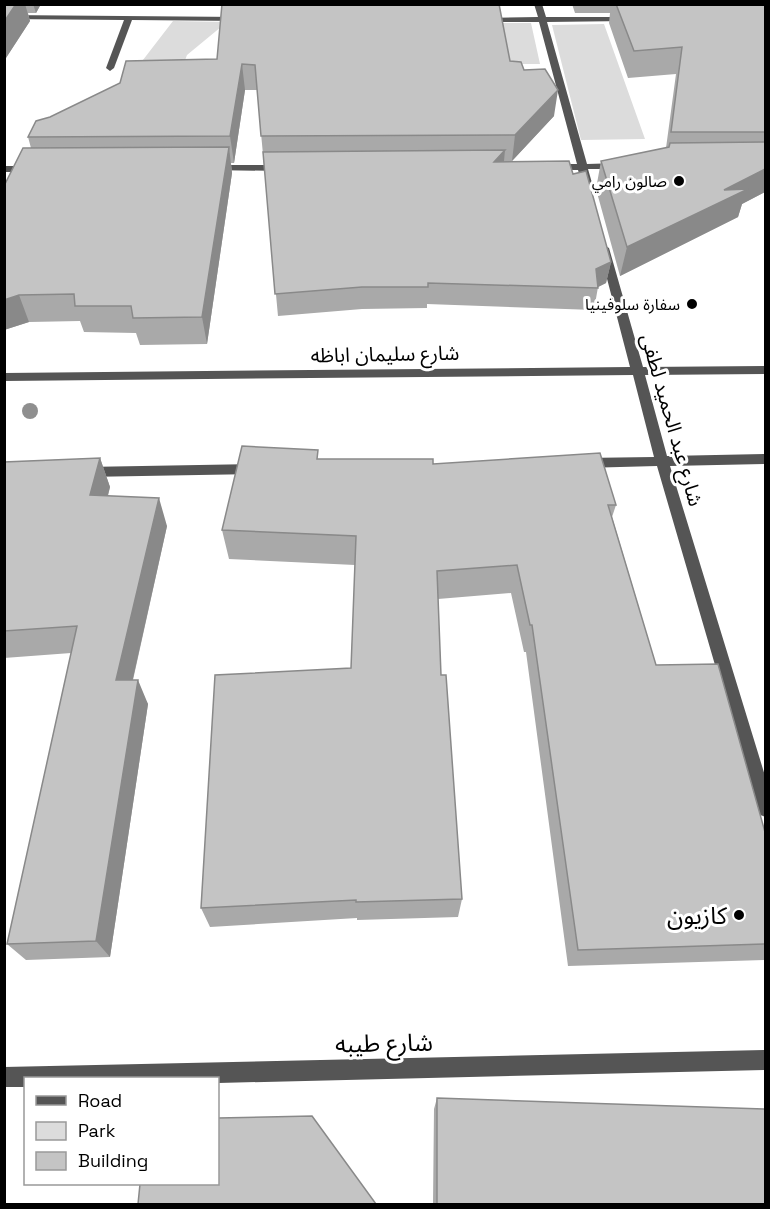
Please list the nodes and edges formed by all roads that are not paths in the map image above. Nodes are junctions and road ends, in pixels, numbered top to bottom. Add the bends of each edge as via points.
1 (538, 4) edge
2 (4, 16) edge
3 (640, 18) edge
4 (129, 19) junction
5 (246, 19) edge
6 (475, 20) edge
7 (542, 20) junction
8 (110, 68) dead end
9 (628, 166) edge
10 (535, 167) edge
11 (582, 167) junction
12 (205, 168) edge
13 (299, 168) edge
14 (4, 169) edge
15 (40, 169) edge
16 (592, 201) edge
17 (601, 235) edge
18 (765, 369) edge
19 (638, 371) junction
20 (4, 377) edge
21 (765, 459) edge
22 (662, 461) junction
23 (569, 463) edge
24 (266, 468) edge
25 (67, 472) edge
26 (765, 809) edge
27 (765, 1060) edge
28 (4, 1077) edge

1 - 7 street
2 - 4 street via 73,14
3 - 7 street
4 - 5 street
4 - 8 street
6 - 7 street
7 - 11 street
9 - 11 street
10 - 11 street
11 - 16 street
12 - 13 street
14 - 15 street
17 - 19 street, شارع عبد الحميد لطفى
18 - 19 street, شارع سليمان اباظه
19 - 20 street, شارع سليمان اباظه
19 - 22 street, شارع عبد الحميد لطفى
21 - 22 street
22 - 23 street
22 - 26 street, شارع عبد الحميد لطفى
24 - 25 street
27 - 28 street, شارع طيبه

